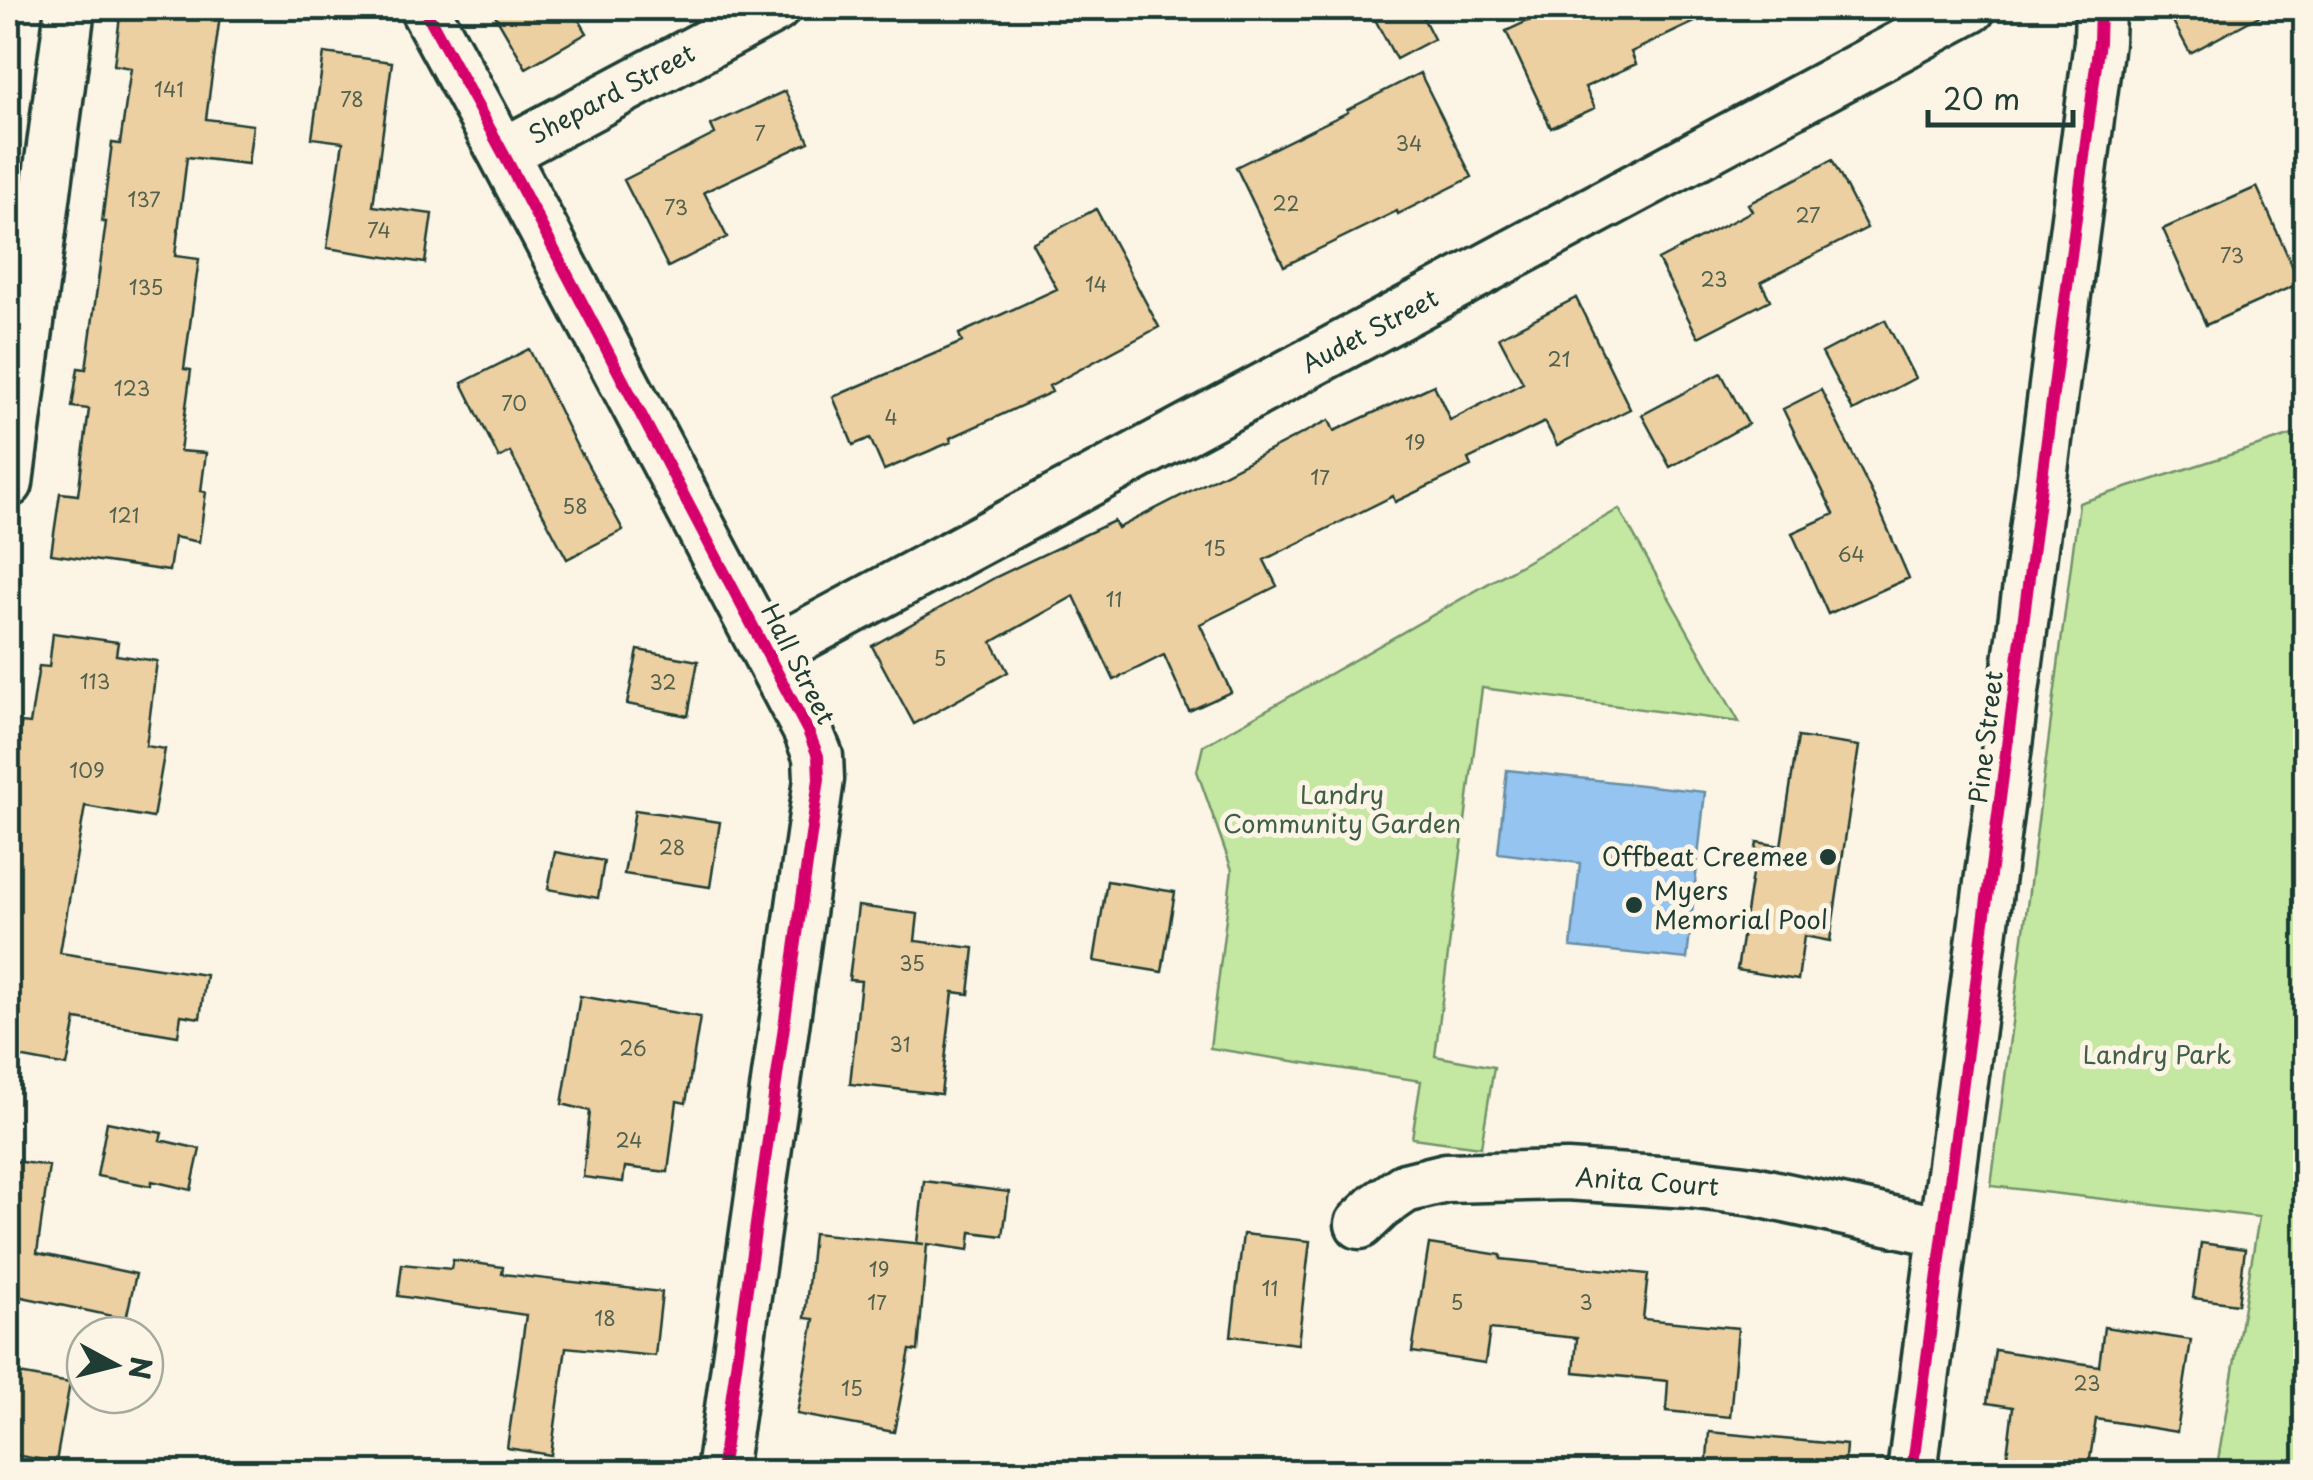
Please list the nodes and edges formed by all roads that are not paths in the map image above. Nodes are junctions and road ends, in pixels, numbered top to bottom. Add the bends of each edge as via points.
1 (70, 8) edge
2 (424, 8) edge
3 (774, 8) edge
4 (1971, 8) edge
5 (2100, 8) edge
6 (503, 153) junction
7 (8, 483) edge
8 (768, 654) junction
9 (1360, 1224) dead end
10 (1943, 1232) junction
11 (721, 1472) edge
12 (1912, 1472) edge

1 - 7 street
2 - 6 street, Hall Street
3 - 6 street, Shepard Street
4 - 8 street, Audet Street
5 - 10 street, Pine Street
6 - 8 street, Hall Street
8 - 11 street, Hall Street via 808,731 820,780
9 - 10 street, Anita Court via 1406,1188 1446,1178 1567,1175 1753,1190
10 - 12 street, Pine Street

